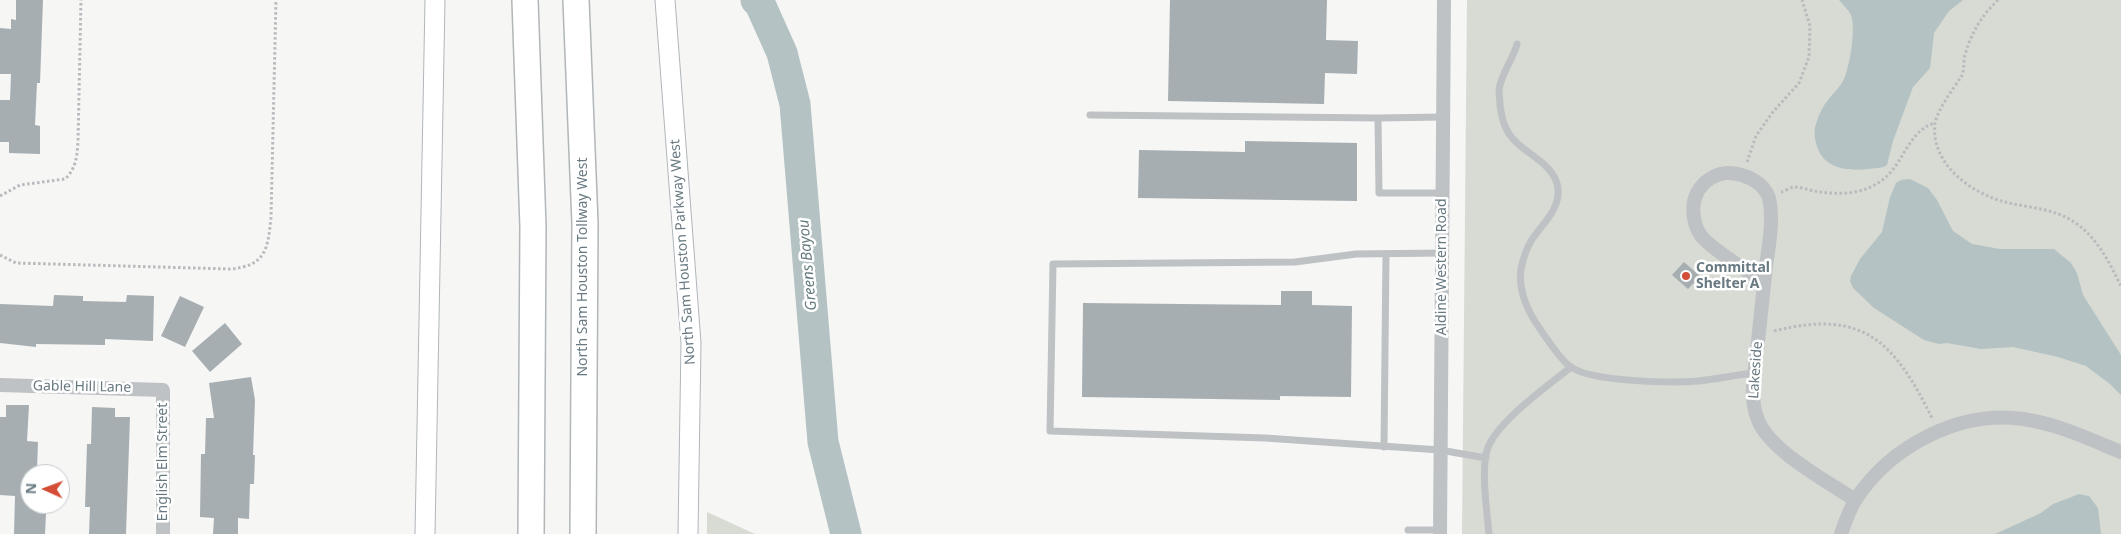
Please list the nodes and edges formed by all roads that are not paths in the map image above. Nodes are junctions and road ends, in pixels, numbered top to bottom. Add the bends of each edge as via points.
1 (435, 0) edge
2 (525, 0) edge
3 (576, 0) edge
4 (665, 0) edge
5 (1444, 0) edge
6 (1517, 44) dead end
7 (1090, 115) dead end
8 (1443, 117) junction
9 (1378, 118) junction
10 (1442, 193) junction
11 (1442, 253) junction
12 (1386, 254) junction
13 (1764, 282) junction
14 (1571, 367) junction
15 (1754, 373) junction
16 (0, 385) edge
17 (163, 390) joint
18 (1384, 447) junction
19 (1440, 450) junction
20 (2121, 452) edge
21 (1486, 458) junction
22 (1856, 500) junction
23 (1408, 530) dead end
24 (1440, 532) edge
25 (163, 534) edge
26 (425, 534) edge
27 (531, 534) edge
28 (583, 534) edge
29 (688, 534) edge
30 (1488, 534) edge
31 (1841, 534) edge

1 - 26 main road
2 - 27 highway via 533,227
3 - 28 highway, North Sam Houston Tollway West via 585,224
4 - 29 main road, North Sam Houston Parkway West via 691,343
5 - 8 street, Aldine Western Road
6 - 14 lane via 1499,91 1502,118 1515,142 1544,164 1558,185 1551,214 1525,253 1520,271 1521,287 1534,321
7 - 9 lane
8 - 9 lane
8 - 10 street, Aldine Western Road
9 - 10 lane via 1379,194
10 - 11 street, Aldine Western Road
11 - 12 lane
11 - 19 street, Aldine Western Road
12 - 18 lane
12 - 18 lane via 1356,254 1295,262 1053,264 1050,421 1050,430 1265,438
13 - 13 street, Lakeside via 1771,223 1768,197 1759,184 1743,174 1723,173 1702,183 1692,202 1694,220 1704,240
13 - 15 street, Lakeside
14 - 15 lane via 1601,377 1682,382
14 - 21 lane via 1496,432
15 - 22 street, Lakeside via 1753,403 1763,432 1785,453
16 - 17 street, Gable Hill Lane
17 - 25 street, English Elm Street
18 - 19 lane
19 - 21 lane
19 - 24 street, Aldine Western Road
20 - 22 street via 2067,430 2023,419 1974,421 1922,439 1894,457
21 - 30 lane
22 - 31 street
23 - 24 lane

